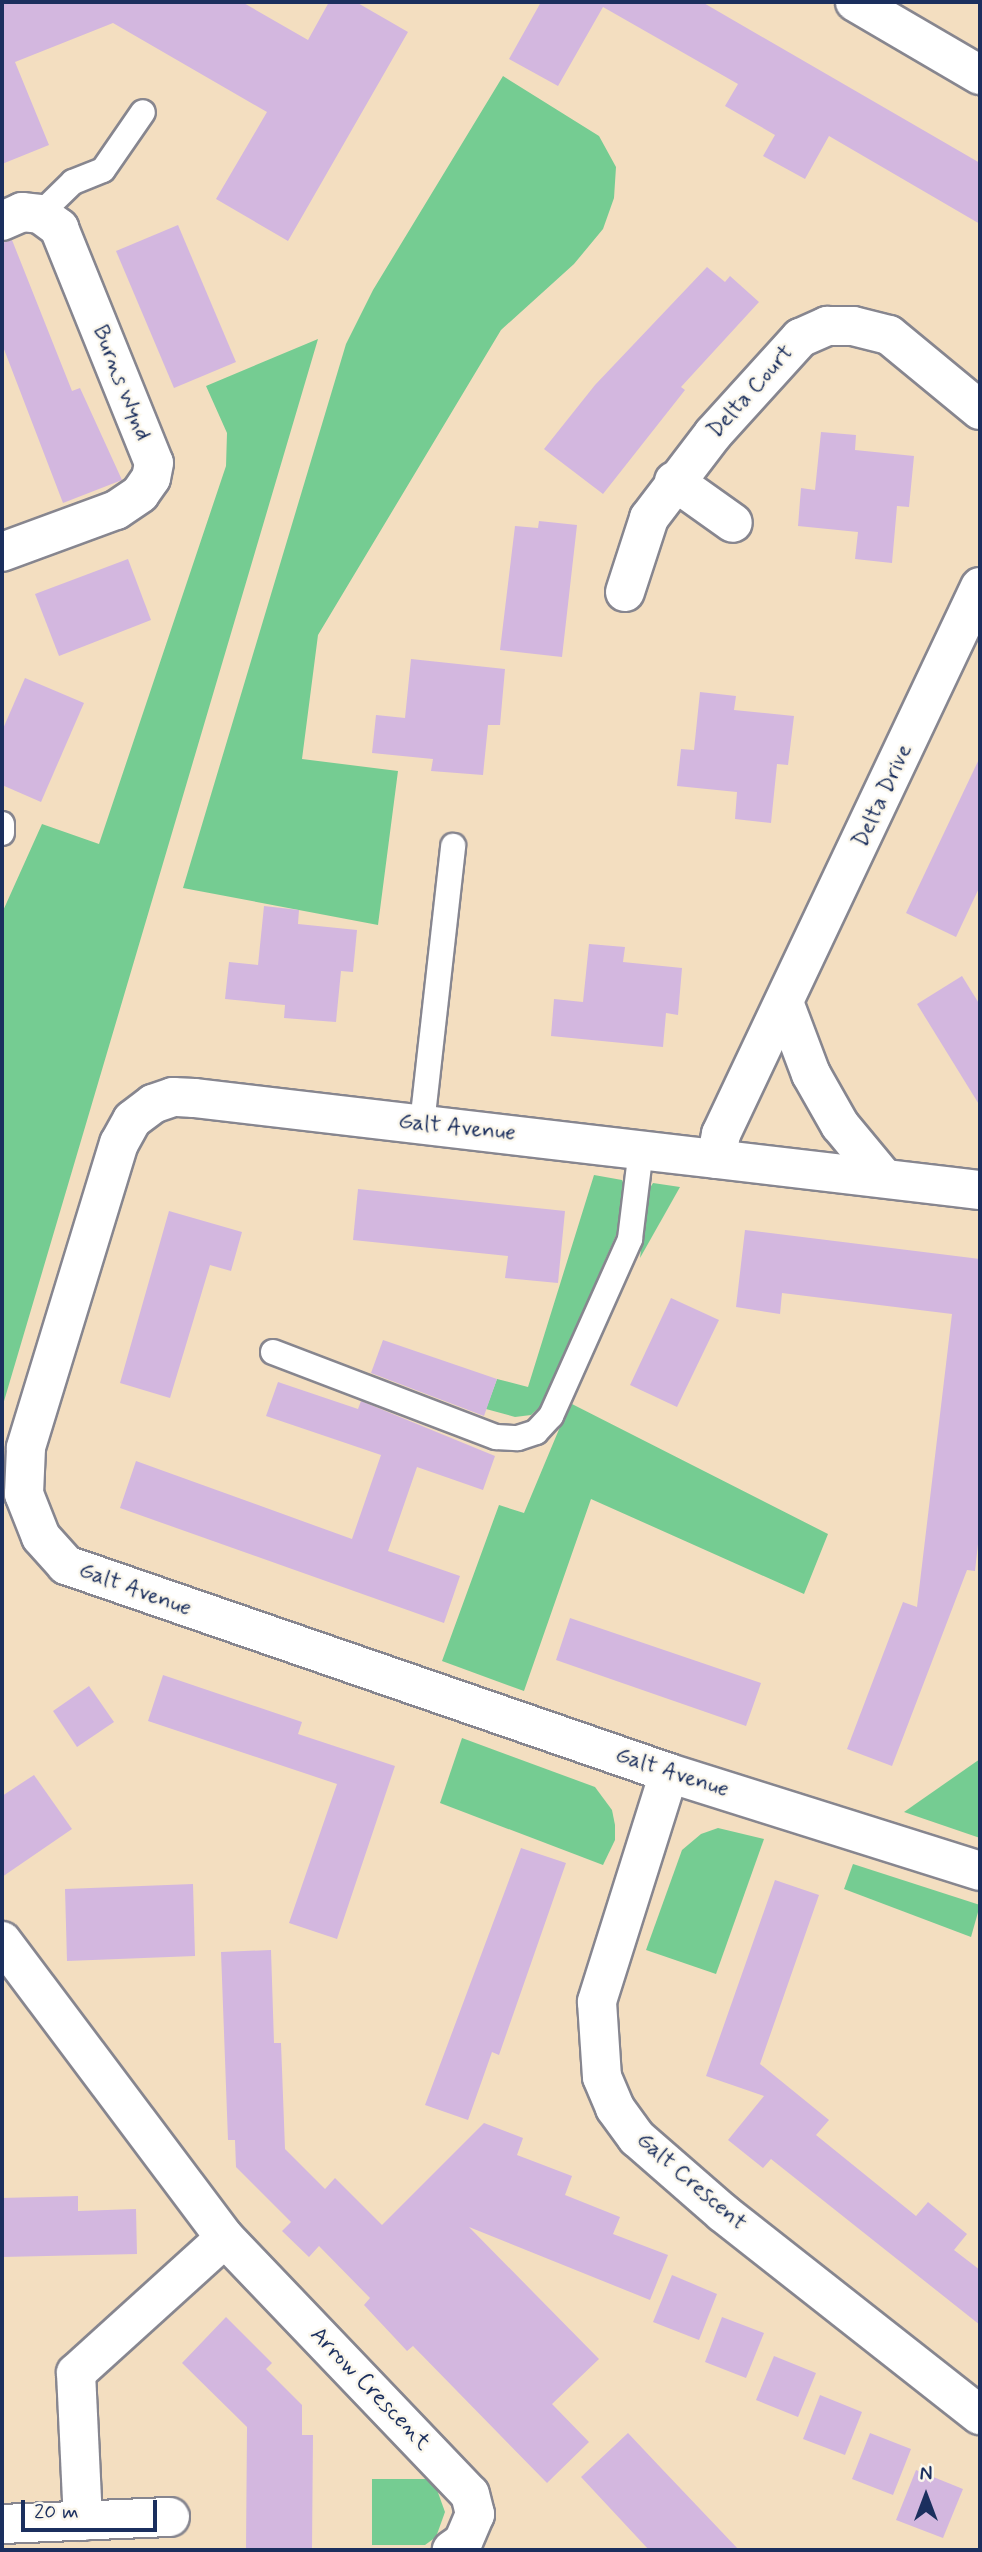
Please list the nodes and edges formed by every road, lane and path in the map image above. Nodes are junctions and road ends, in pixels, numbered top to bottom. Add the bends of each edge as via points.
1 (855, 2) edge
2 (980, 75) edge
3 (143, 112) dead end
4 (40, 214) junction
5 (2, 221) edge
6 (980, 410) edge
7 (674, 481) junction
8 (733, 523) dead end
9 (2, 552) edge
10 (980, 587) edge
11 (625, 592) dead end
12 (2, 824) edge
13 (2, 833) edge
14 (453, 846) dead end
15 (785, 1005) junction
16 (422, 1124) junction
17 (641, 1149) junction
18 (716, 1159) junction
19 (883, 1177) junction
20 (980, 1190) edge
21 (273, 1352) dead end
22 (669, 1773) junction
23 (980, 1871) edge
24 (2, 1941) edge
25 (225, 2238) junction
26 (980, 2415) edge
27 (170, 2516) dead end
28 (83, 2521) junction
29 (2, 2524) edge
30 (452, 2550) edge

1 - 2 street
3 - 4 lane via 103,170 73,182
4 - 5 street via 22,212
4 - 9 street, Burns Wynd via 59,228 154,463 140,494 116,510
6 - 7 street, Delta Court via 889,335 853,326 827,326 800,338
7 - 8 street
7 - 11 street, Delta Court via 649,518
10 - 15 street, Delta Drive
12 - 13 lane
14 - 16 lane
15 - 18 street, Delta Drive via 721,1134
15 - 19 street via 811,1074 840,1125
16 - 17 street, Galt Avenue
16 - 22 street, Galt Avenue via 173,1097 153,1104 132,1121 119,1143 26,1448 24,1494 41,1537 66,1565
17 - 18 street, Galt Avenue
17 - 21 lane via 630,1239 622,1262 551,1416 536,1432 519,1438 496,1437
18 - 19 street
19 - 20 street
22 - 23 street, Galt Avenue
22 - 26 street, Galt Crescent via 597,2002 602,2077 615,2109 638,2138 723,2213
24 - 25 street, Arrow Crescent
25 - 28 street via 76,2373
25 - 30 street, Arrow Crescent via 470,2494 475,2514 463,2542
27 - 28 street
28 - 29 street

